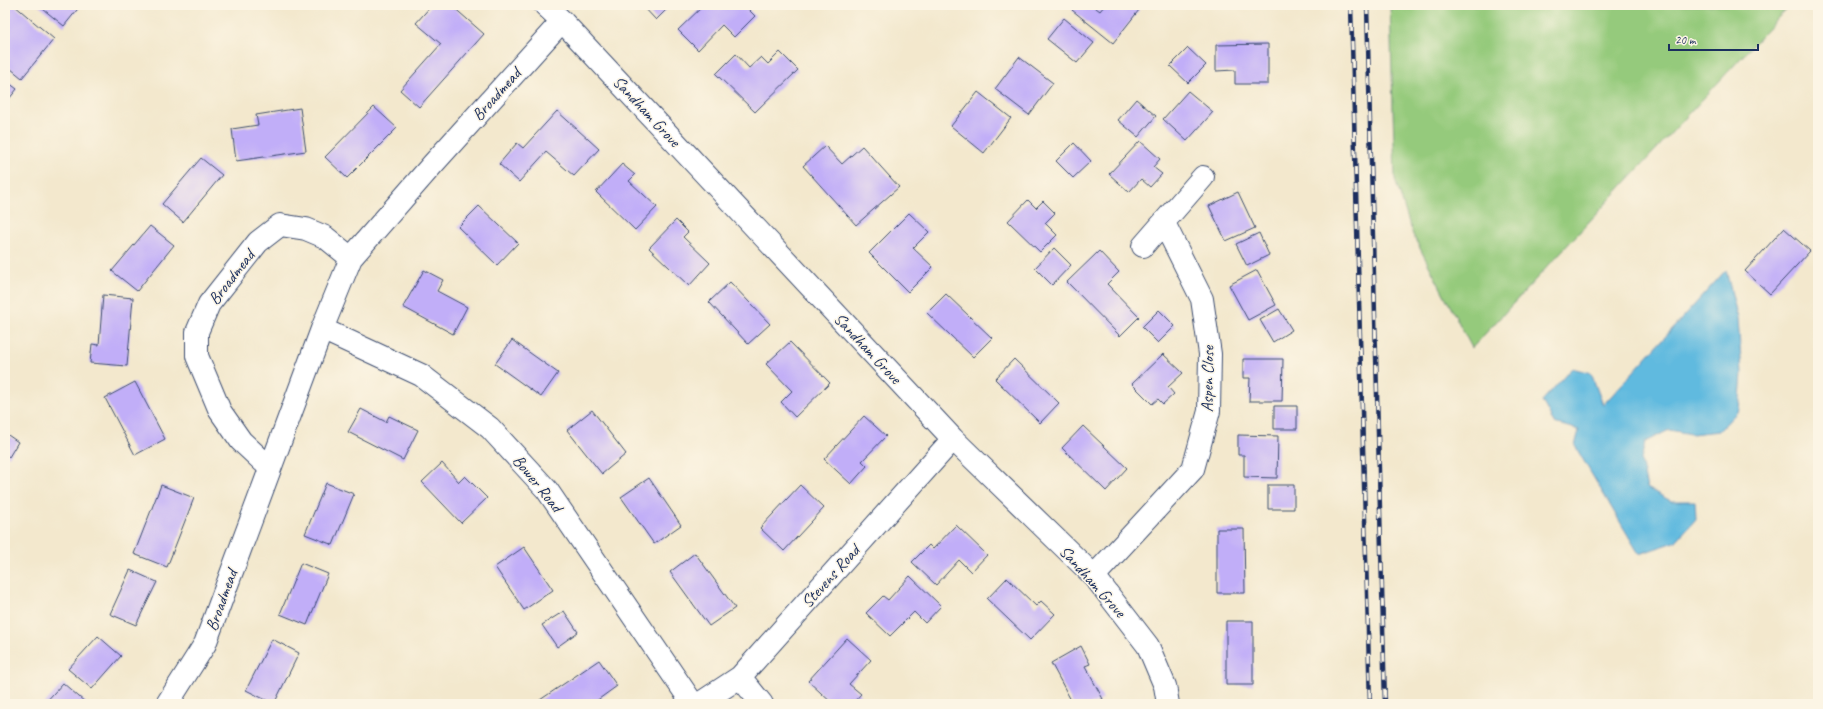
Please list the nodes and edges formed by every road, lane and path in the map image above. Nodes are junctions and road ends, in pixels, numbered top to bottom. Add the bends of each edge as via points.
1 (545, 5) edge
2 (562, 21) junction
3 (1203, 178) dead end
4 (1164, 223) junction
5 (1143, 246) dead end
6 (351, 258) junction
7 (322, 329) junction
8 (953, 439) junction
9 (270, 468) junction
10 (1094, 576) junction
11 (740, 677) junction
12 (167, 704) edge
13 (693, 704) edge
14 (699, 704) edge
15 (762, 704) edge
16 (1168, 704) edge

1 - 2 street, Sandham Grove
2 - 6 street, Broadmead
2 - 8 street, Sandham Grove
3 - 4 street
4 - 5 street
4 - 10 street, Aspen Close via 1202,299 1210,354 1209,411 1193,469
6 - 7 street, Broadmead
6 - 9 street, Broadmead via 325,237 306,229 280,225 258,242 209,304 197,332 197,356 220,411 241,441
7 - 9 street, Broadmead
7 - 13 street, Bower Road via 421,375 490,428 547,490
8 - 10 street, Sandham Grove
8 - 11 street, Stevens Road
9 - 12 street, Broadmead via 205,644
10 - 16 street, Sandham Grove via 1148,646 1165,686
11 - 14 street, Stevens Road
11 - 15 street

